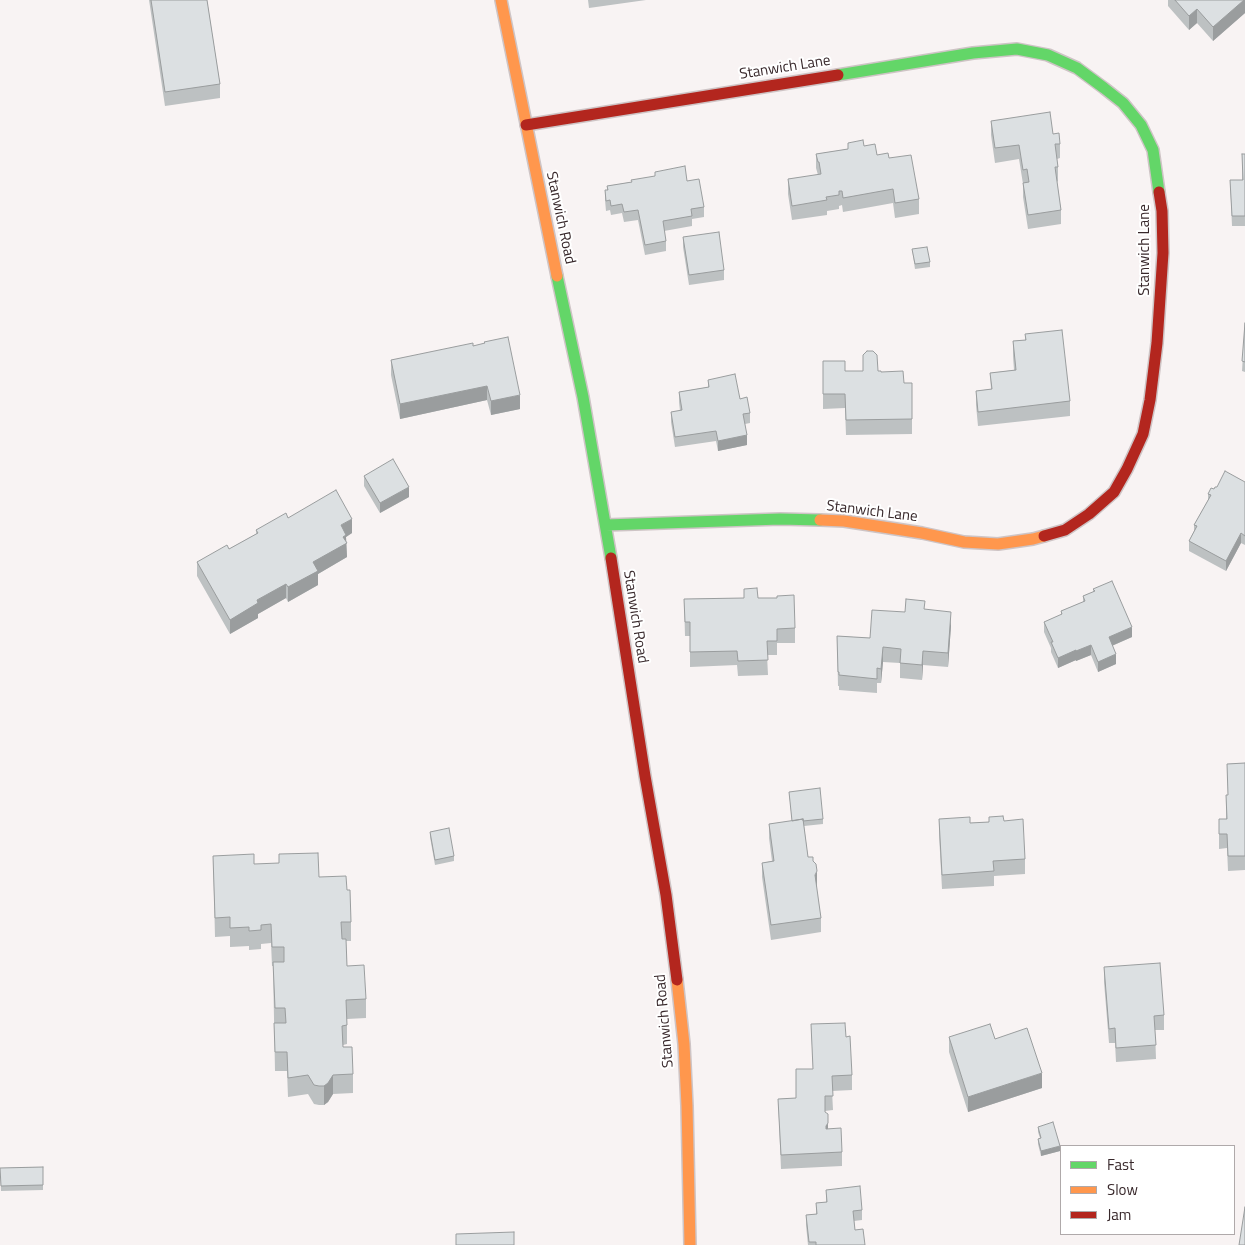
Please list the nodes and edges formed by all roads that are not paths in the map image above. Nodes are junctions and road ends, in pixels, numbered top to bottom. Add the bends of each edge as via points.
1 (501, 0) edge
2 (526, 125) junction
3 (606, 525) junction
4 (690, 1245) edge

1 - 2 street, Stanwich Road
2 - 3 street, Stanwich Road
2 - 3 street, Stanwich Lane via 973,53 1017,49 1048,55 1077,68 1104,88 1142,125 1153,150 1162,211 1163,253 1150,400 1143,434 1127,469 1114,492 1089,514 1065,530 998,544 964,542 844,521 780,519
3 - 4 street, Stanwich Road via 680,999 687,1106

